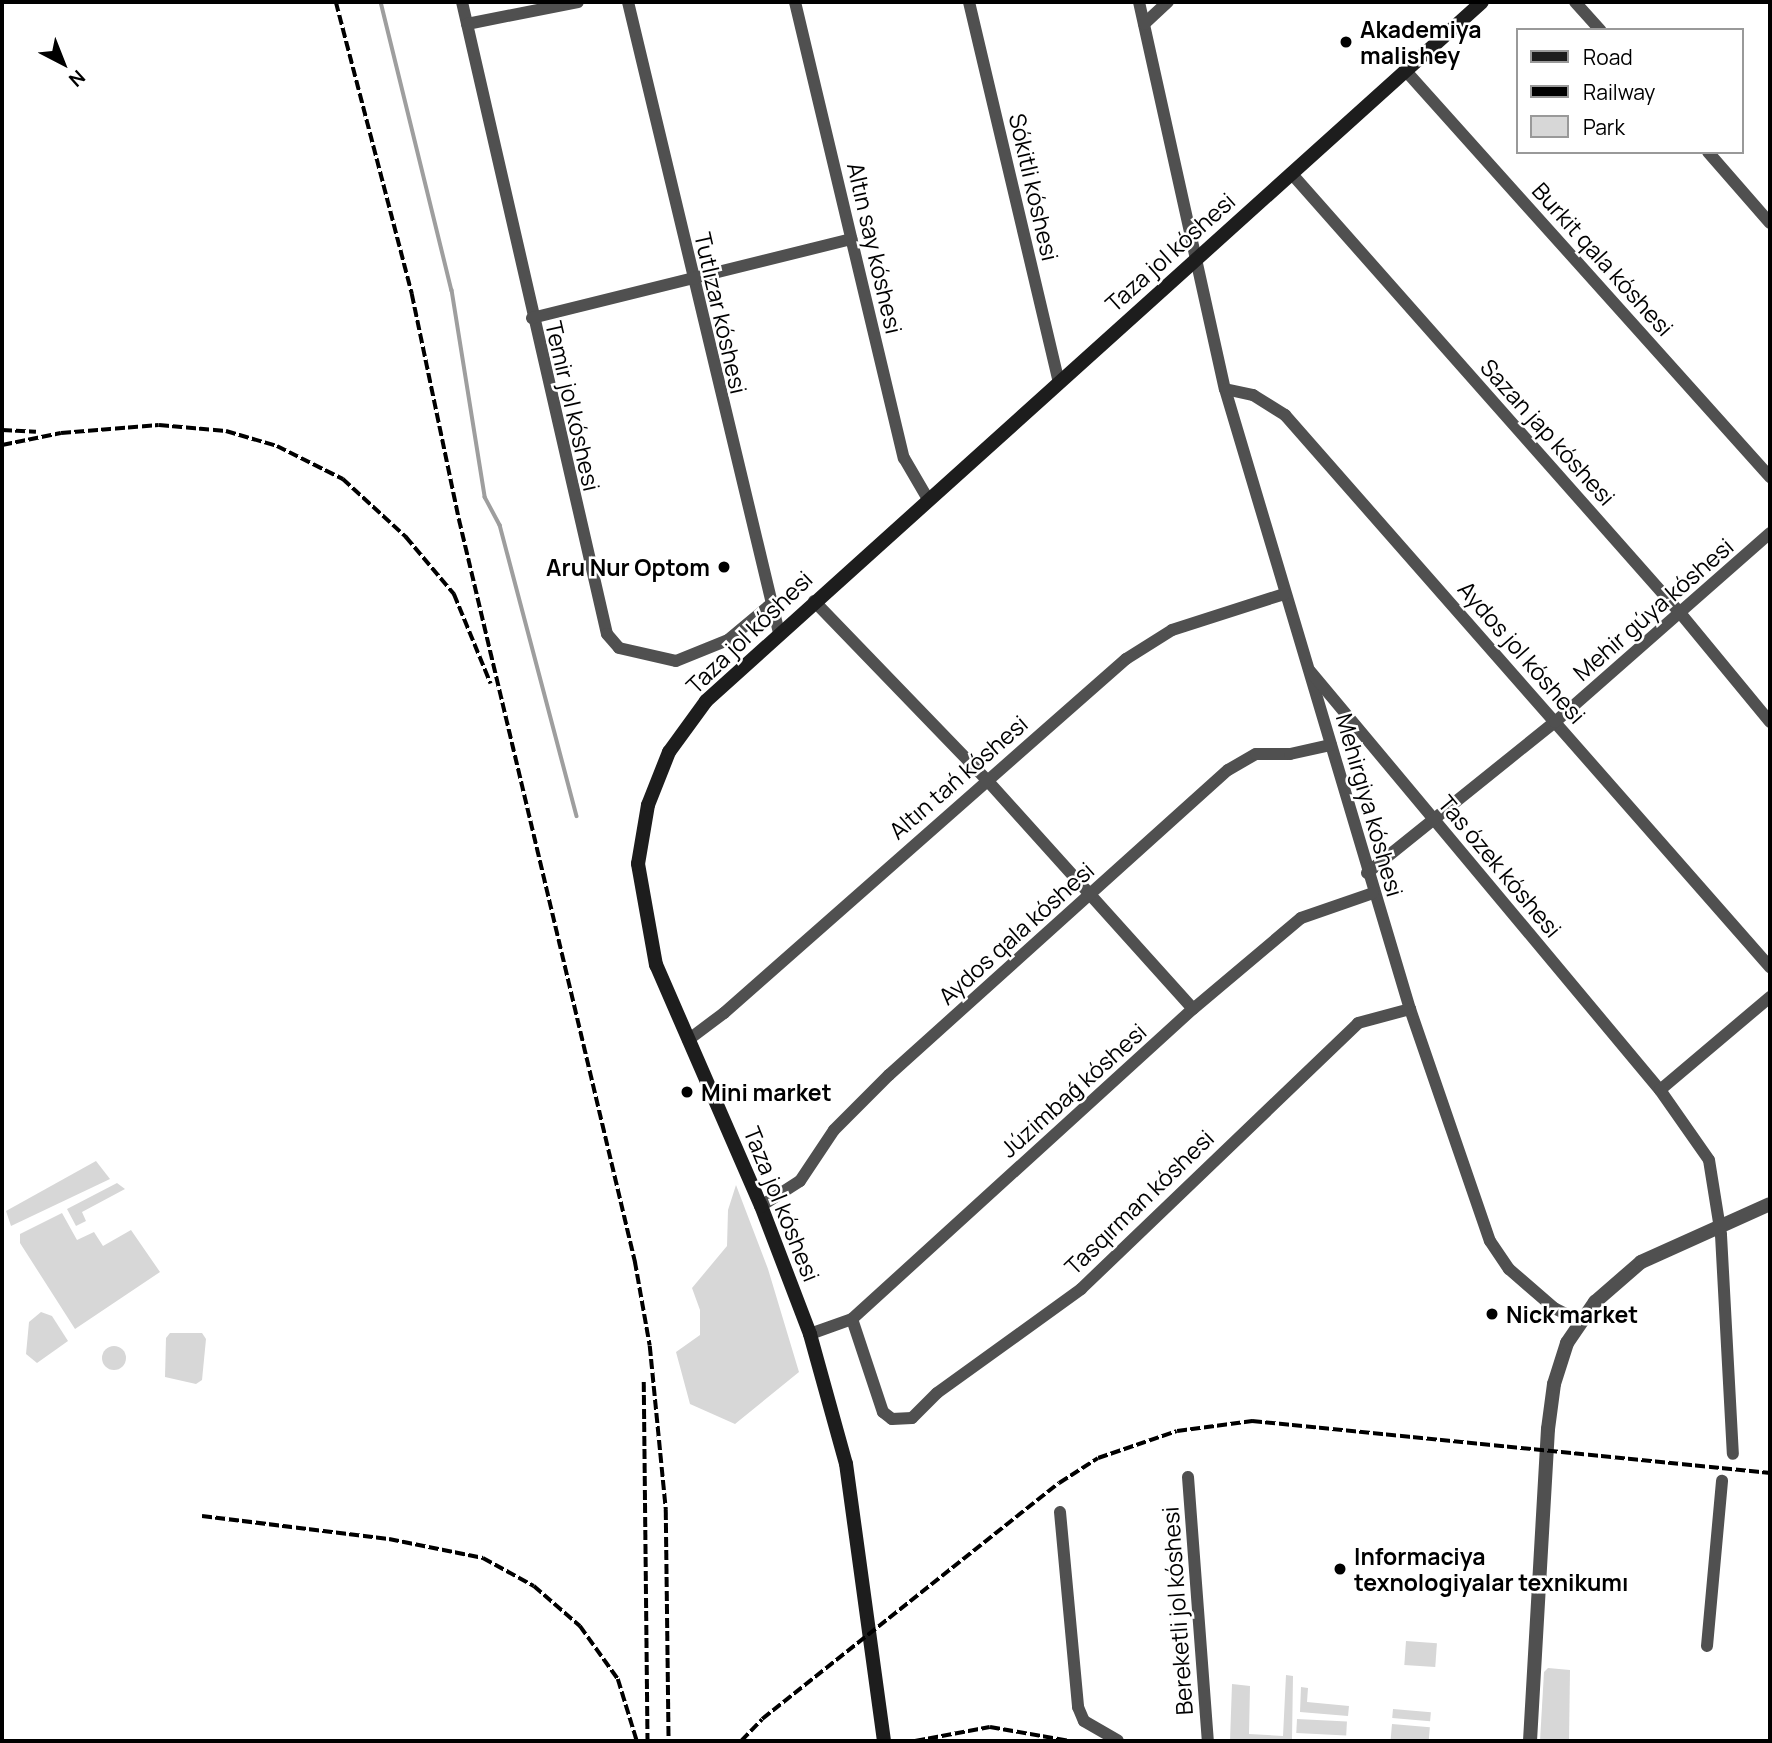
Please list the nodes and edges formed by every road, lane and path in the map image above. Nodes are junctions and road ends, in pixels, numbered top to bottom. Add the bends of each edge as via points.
1 (462, 2) edge
2 (578, 2) edge
3 (628, 2) edge
4 (795, 2) edge
5 (969, 2) edge
6 (1139, 2) edge
7 (1168, 2) edge
8 (1482, 2) edge
9 (1575, 2) edge
10 (467, 24) junction
11 (1144, 24) junction
12 (1598, 28) edge
13 (1405, 70) junction
14 (1710, 154) edge
15 (1291, 173) junction
16 (1770, 223) edge
17 (851, 239) junction
18 (1197, 258) junction
19 (690, 279) junction
20 (532, 318) junction
21 (1059, 382) junction
22 (1225, 389) junction
23 (1770, 477) edge
24 (928, 499) junction
25 (1770, 533) edge
26 (1284, 594) junction
27 (814, 601) junction
28 (770, 605) junction
29 (1681, 614) junction
30 (779, 634) junction
31 (1307, 668) junction
32 (1555, 722) junction
33 (1770, 722) edge
34 (1331, 745) junction
35 (986, 779) junction
36 (1436, 821) junction
37 (1367, 873) junction
38 (1373, 893) junction
39 (1090, 895) junction
40 (1770, 967) edge
41 (1770, 997) edge
42 (1193, 1009) junction
43 (1410, 1009) junction
44 (688, 1040) junction
45 (1660, 1090) junction
46 (1770, 1204) edge
47 (761, 1206) junction
48 (1720, 1225) junction
49 (852, 1318) junction
50 (1579, 1321) junction
51 (810, 1334) junction
52 (1733, 1454) dead end
53 (1188, 1477) dead end
54 (1722, 1481) dead end
55 (1060, 1513) dead end
56 (1707, 1646) dead end
57 (884, 1741) edge
58 (1118, 1741) edge
59 (1208, 1741) edge
60 (1530, 1741) edge

1 - 10 street, Temir jol kóshesi
2 - 10 street
3 - 19 street, Tutlızar kóshesi
4 - 17 street, Altın say kóshesi
5 - 21 street, Sókitli kóshesi
6 - 11 street, Mehirgiya kóshesi
7 - 11 street
8 - 13 main road, Taza jol kóshesi
9 - 12 street
10 - 20 street, Temir jol kóshesi
11 - 18 street, Mehirgiya kóshesi
13 - 15 main road, Taza jol kóshesi
13 - 23 street, Burkit qala kóshesi
14 - 16 street
15 - 18 main road, Taza jol kóshesi
15 - 29 street, Sazan jap kóshesi
17 - 19 street
17 - 24 street, Altın say kóshesi via 904,458
18 - 21 main road, Taza jol kóshesi
18 - 22 street, Mehirgiya kóshesi
19 - 20 street
19 - 28 street, Tutlızar kóshesi
20 - 28 street, Temir jol kóshesi via 607,634 619,648 676,662 728,640
21 - 24 main road, Taza jol kóshesi
22 - 26 street, Mehirgiya kóshesi
22 - 32 street, Aydos jol kóshesi via 1253,396 1285,415
24 - 27 main road, Taza jol kóshesi
25 - 29 street, Mehir gúyа kóshesi
26 - 31 street, Mehirgiya kóshesi
26 - 35 street, Altın tań kóshesi via 1172,630 1126,659
27 - 30 main road, Taza jol kóshesi
27 - 35 street
28 - 30 street, Tutlızar kóshesi
29 - 32 street, Mehir gúyа kóshesi
29 - 33 street, Sazan jap kóshesi
30 - 44 main road, Taza jol kóshesi via 706,701 669,752 648,805 638,864 643,911 656,965
31 - 34 street, Mehirgiya kóshesi
31 - 36 street, Tas ózek kóshesi
32 - 36 street, Mehir gúyа kóshesi
32 - 40 street, Aydos jol kóshesi
34 - 37 street, Mehirgiya kóshesi
34 - 39 street, Aydos qala kóshesi via 1290,754 1256,754 1228,769
35 - 39 street
35 - 44 street, Altın tań kóshesi
36 - 37 street, Mehir gúyа kóshesi
36 - 45 street, Tas ózek kóshesi
37 - 38 street, Mehirgiya kóshesi
38 - 42 street, Júzimbaǵ kóshesi via 1301,918
38 - 43 street, Mehirgiya kóshesi
39 - 42 street
39 - 47 street, Aydos qala kóshesi via 880,1084 834,1130 800,1181
41 - 45 street
42 - 49 street, Júzimbaǵ kóshesi
43 - 49 street, Tasqırman kóshesi via 1358,1023 1081,1289 937,1394 912,1418 892,1419 883,1412
43 - 50 street, Mehirgiya kóshesi via 1490,1241 1509,1269 1554,1308
44 - 47 main road, Taza jol kóshesi
45 - 48 street, Tas ózek kóshesi via 1709,1160
46 - 48 street
47 - 51 main road, Taza jol kóshesi
48 - 50 street via 1642,1262 1616,1281
48 - 52 street, Tas ózek kóshesi
49 - 51 street, Júzimbaǵ kóshesi
50 - 60 street via 1559,1362 1548,1429
51 - 57 main road, Taza jol kóshesi via 846,1464
53 - 59 street, Bereketli jol kóshesi
54 - 56 street
55 - 58 street via 1078,1707 1084,1721

